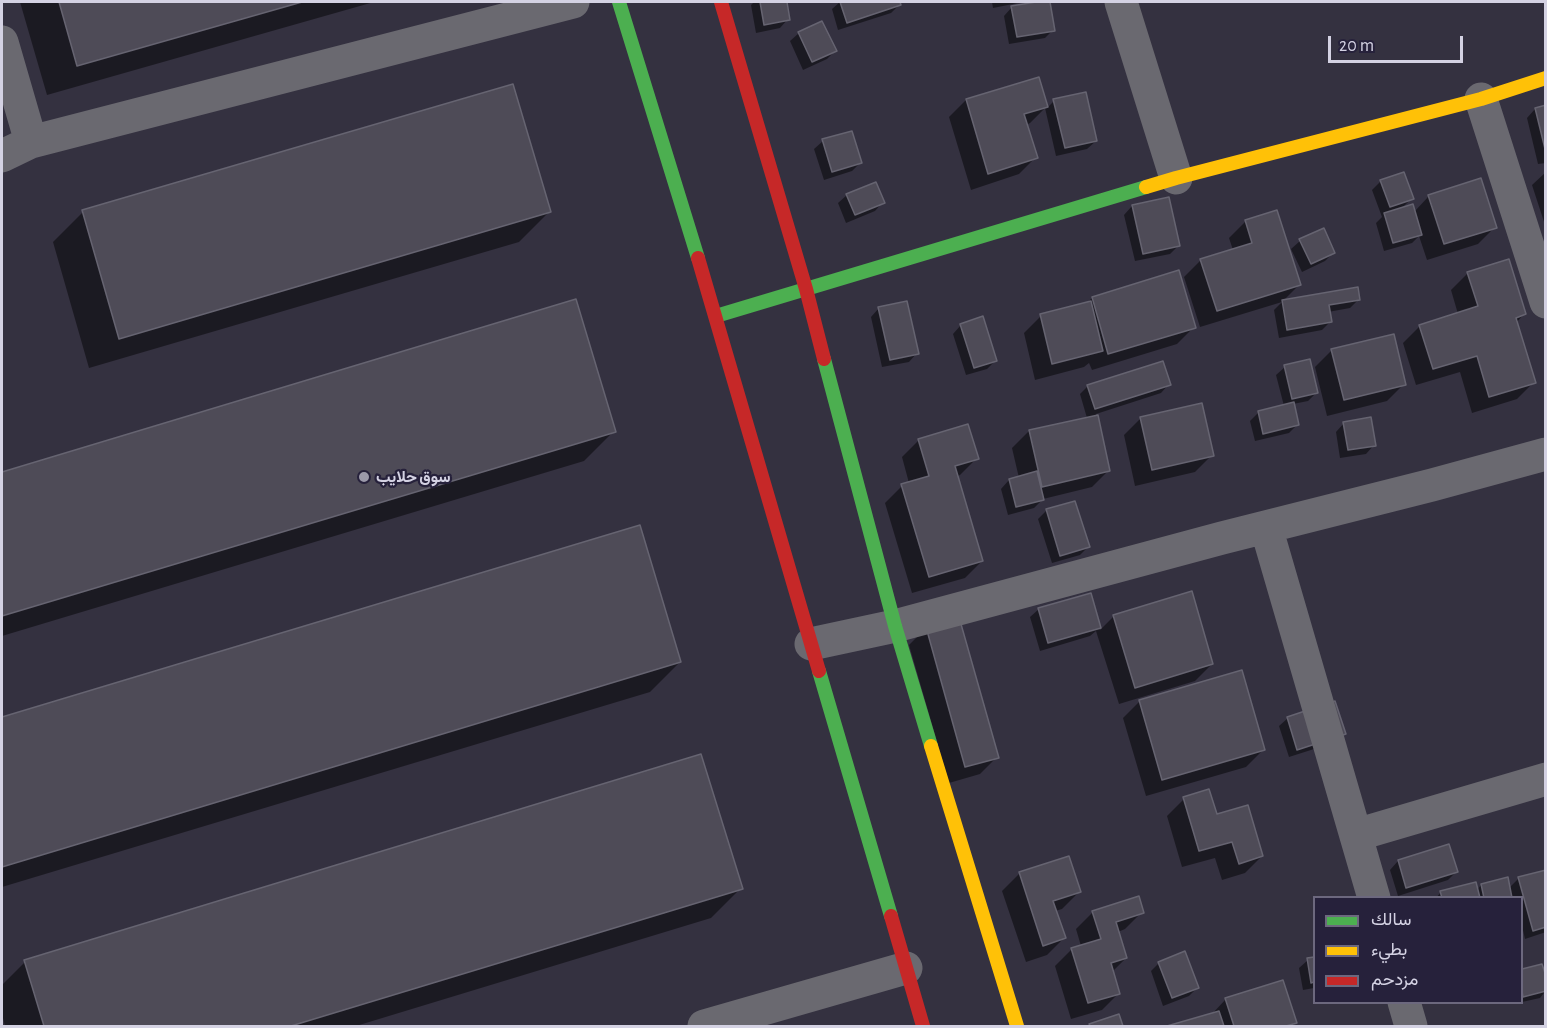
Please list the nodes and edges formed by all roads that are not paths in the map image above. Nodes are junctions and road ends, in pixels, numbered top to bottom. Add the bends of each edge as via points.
1 (573, 2) edge
2 (619, 2) edge
3 (721, 2) edge
4 (1121, 2) edge
5 (2, 42) edge
6 (1545, 78) edge
7 (1481, 99) junction
8 (31, 142) junction
9 (2, 156) edge
10 (1176, 178) junction
11 (807, 289) junction
12 (1545, 303) edge
13 (716, 316) junction
14 (1545, 454) edge
15 (1266, 527) junction
16 (895, 626) junction
17 (811, 644) junction
18 (1545, 779) edge
19 (1356, 836) junction
20 (1374, 896) edge
21 (906, 968) junction
22 (1404, 1004) edge
23 (704, 1026) edge
24 (923, 1026) edge
25 (1017, 1026) edge
26 (1410, 1026) edge

1 - 8 street
2 - 13 street
3 - 11 street
4 - 10 street
5 - 8 street
6 - 7 street
7 - 10 street
7 - 12 street
8 - 9 street
10 - 11 street
11 - 13 street
11 - 16 street
13 - 17 street
14 - 15 street
15 - 16 street
15 - 19 street
16 - 17 street
16 - 25 street
17 - 21 street
18 - 19 street
19 - 20 street
21 - 23 street
21 - 24 street
22 - 26 street

